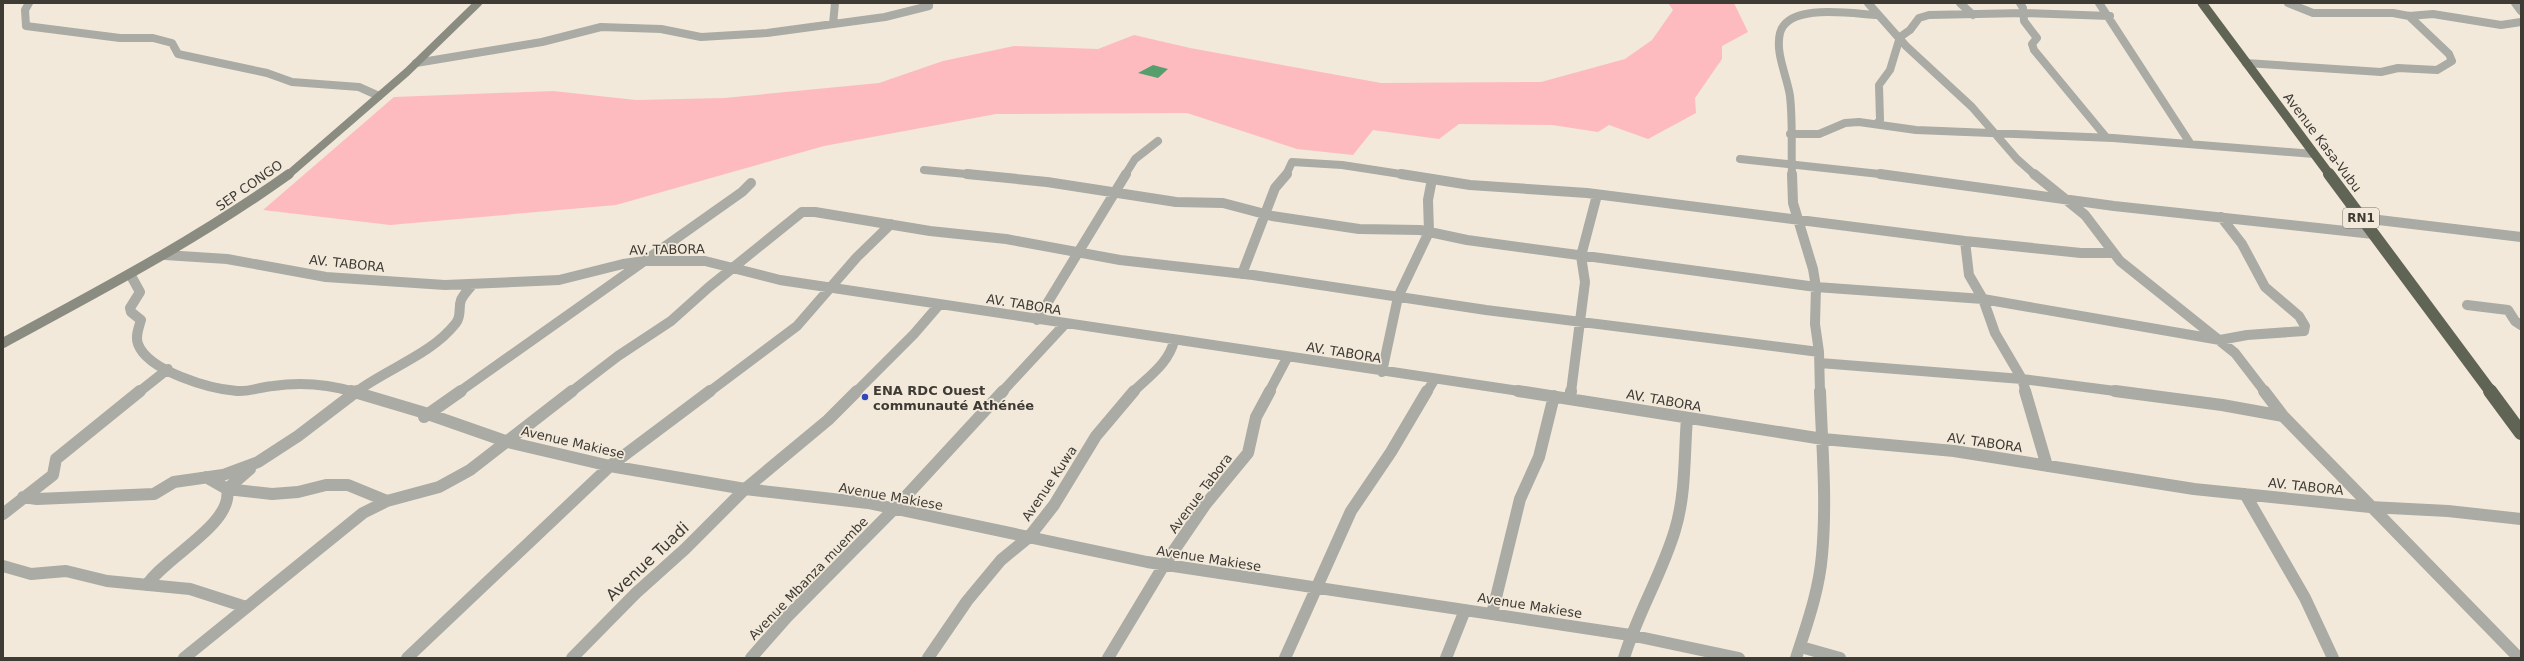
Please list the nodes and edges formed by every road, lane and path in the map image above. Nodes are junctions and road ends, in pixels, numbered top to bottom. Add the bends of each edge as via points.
1 (29, 3) edge
2 (478, 3) edge
3 (835, 3) edge
4 (929, 3) edge
5 (1868, 3) edge
6 (1960, 3) edge
7 (2020, 3) edge
8 (2100, 3) edge
9 (2202, 3) edge
10 (2288, 3) edge
11 (2515, 3) edge
12 (2521, 11) edge
13 (2024, 12) junction
14 (1878, 15) junction
15 (1973, 15) junction
16 (2110, 16) junction
17 (2409, 16) junction
18 (2521, 22) edge
19 (833, 24) junction
20 (1900, 37) junction
21 (416, 63) junction
22 (2246, 63) junction
23 (379, 96) junction
24 (1877, 123) junction
25 (1994, 133) junction
26 (1790, 134) junction
27 (2106, 138) junction
28 (1158, 141) dead end
29 (2190, 144) junction
30 (2314, 154) junction
31 (1740, 159) dead end
32 (1793, 165) junction
33 (924, 170) dead end
34 (1432, 180) junction
35 (751, 184) dead end
36 (1114, 192) junction
37 (1597, 195) junction
38 (2068, 201) junction
39 (1266, 215) junction
40 (2221, 217) junction
41 (2362, 218) junction
42 (1797, 220) junction
43 (891, 224) junction
44 (1429, 232) junction
45 (2373, 234) junction
46 (2521, 237) edge
47 (1965, 241) junction
48 (1077, 252) junction
49 (2112, 253) junction
50 (165, 255) junction
51 (1581, 256) junction
52 (645, 261) junction
53 (731, 269) junction
54 (130, 274) junction
55 (1242, 274) junction
56 (472, 285) junction
57 (1816, 287) junction
58 (830, 288) junction
59 (1398, 297) junction
60 (1983, 299) junction
61 (939, 305) junction
62 (2467, 305) dead end
63 (1037, 320) junction
64 (1579, 320) junction
65 (1065, 324) junction
66 (2521, 325) edge
67 (2220, 340) junction
68 (1174, 341) junction
69 (3, 343) edge
70 (1819, 352) junction
71 (1287, 358) junction
72 (1820, 363) junction
73 (168, 368) junction
74 (1382, 372) junction
75 (2022, 379) junction
76 (1434, 380) junction
77 (356, 394) junction
78 (1554, 396) junction
79 (1570, 398) junction
80 (426, 416) junction
81 (2283, 416) junction
82 (1687, 418) junction
83 (2521, 433) edge
84 (1823, 439) junction
85 (508, 442) junction
86 (258, 462) junction
87 (610, 466) junction
88 (2047, 466) junction
89 (206, 477) junction
90 (227, 489) junction
91 (745, 489) junction
92 (2245, 494) junction
93 (23, 497) junction
94 (386, 501) junction
95 (2370, 507) junction
96 (895, 508) junction
97 (3, 514) edge
98 (2521, 519) edge
99 (1029, 537) junction
100 (1164, 565) junction
101 (3, 566) edge
102 (146, 585) junction
103 (1318, 588) junction
104 (246, 608) junction
105 (1465, 610) junction
106 (1492, 614) junction
107 (1630, 635) junction
108 (1799, 653) edge
109 (184, 658) edge
110 (407, 658) edge
111 (572, 658) edge
112 (751, 658) edge
113 (928, 658) edge
114 (1108, 658) edge
115 (1286, 658) edge
116 (1446, 658) edge
117 (1624, 658) edge
118 (1739, 658) edge
119 (1840, 658) edge
120 (2333, 658) edge
121 (2519, 658) edge

1 - 23 street via 25,10 26,26 120,38 153,38 172,43 178,54 198,60 268,73 292,82 359,87
2 - 21 street, SEP CONGO
3 - 19 street
4 - 19 street via 929,6 885,17
5 - 14 street
6 - 15 street
7 - 13 street
8 - 16 street
9 - 22 highway, Avenue Kasa-Vubu / RN1
10 - 17 street via 2299,10 2313,13 2393,13
11 - 12 street
13 - 15 street
13 - 16 street
13 - 27 street via 2024,21 2037,38 2032,44 2034,50 2048,65 2070,98
14 - 20 street
14 - 26 street via 1810,11 1782,26 1780,53 1790,96
15 - 20 street via 1923,17
16 - 29 street
17 - 18 street via 2442,14 2500,25
17 - 22 street via 2450,54 2452,61 2439,69 2388,68 2381,72
19 - 21 street via 768,33 701,37 661,29 601,27 542,42
20 - 24 street via 1890,70 1880,85 1880,120
20 - 25 street via 1972,107
21 - 23 street, SEP CONGO
22 - 30 highway, Avenue Kasa-Vubu / RN1
23 - 50 street, SEP CONGO via 290,172 243,207
24 - 25 street via 1904,130
24 - 26 street via 1845,124 1819,134
25 - 27 street
25 - 38 street via 2026,168
26 - 32 street
27 - 29 street
28 - 36 street via 1135,159
29 - 30 street
30 - 41 highway, Avenue Kasa-Vubu / RN1
31 - 32 street
32 - 38 street via 1896,176
32 - 42 street via 1793,202
33 - 36 street via 1047,182
34 - 37 street
34 - 39 street via 1342,164 1292,162 1285,178 1275,188
34 - 44 street via 1428,200
35 - 52 street
36 - 39 street via 1176,202 1223,203
36 - 48 street
37 - 42 street
37 - 51 street
38 - 40 street
38 - 49 street via 2089,219
39 - 44 street via 1360,228
39 - 55 street
40 - 45 street
40 - 67 street via 2242,244 2258,280 2275,298 2296,313 2306,328 2299,332 2255,334
41 - 45 highway, Avenue Kasa-Vubu / RN1
41 - 46 street
42 - 47 street
42 - 57 street via 1810,256
43 - 48 street via 1006,239
43 - 53 street via 802,212
43 - 58 street
44 - 51 street via 1451,238
44 - 59 street
45 - 83 highway, Avenue Kasa-Vubu / RN1
47 - 49 street via 2081,253
47 - 60 street via 1970,275
48 - 55 street via 1120,260
48 - 63 street
49 - 67 street
50 - 54 street, SEP CONGO
50 - 56 street, AV. TABORA via 227,259 326,276
51 - 57 street
51 - 64 street via 1585,282
52 - 53 street, AV. TABORA via 705,261
52 - 56 street, AV. TABORA via 559,280
52 - 80 street
53 - 58 street, AV. TABORA
53 - 85 street via 671,321 618,356
54 - 69 street, SEP CONGO
54 - 73 street, Avenue Makiese via 140,292 130,308 141,320 137,336 139,345 148,358
55 - 59 street
56 - 77 street via 461,300 461,312 451,330 415,357 376,377
57 - 60 street
57 - 70 street via 1815,324
58 - 61 street, AV. TABORA
58 - 87 street via 797,326 769,349
59 - 64 street
59 - 74 street
60 - 67 street
60 - 75 street via 1995,333
61 - 63 street, AV. TABORA
61 - 91 street, Avenue Tuadi via 828,420
62 - 66 street via 2508,310
63 - 65 street, AV. TABORA
64 - 70 street
64 - 79 street
65 - 68 street, AV. TABORA
65 - 96 street, Avenue Mbanza muembe
67 - 81 street via 2245,364
68 - 71 street, AV. TABORA
68 - 99 street, Avenue Kuwa via 1172,350 1164,362 1131,394 1096,436 1054,505
70 - 72 street
71 - 74 street, AV. TABORA
71 - 100 street, Avenue Tabora via 1256,417 1248,453 1205,505
72 - 75 street
72 - 84 street
73 - 77 street, Avenue Makiese via 206,387 237,392 281,385 319,384
73 - 93 street via 56,458 53,475
74 - 76 street, AV. TABORA
75 - 81 street
75 - 88 street
76 - 78 street, AV. TABORA
76 - 103 street via 1391,452 1351,511
77 - 80 street, Avenue Makiese
77 - 86 street
78 - 79 street, AV. TABORA
78 - 106 street via 1540,457 1520,499
79 - 82 street, AV. TABORA
80 - 85 street, Avenue Makiese
81 - 95 street via 2358,491
82 - 84 street, AV. TABORA
82 - 107 street via 1675,530
84 - 88 street, AV. TABORA via 1954,451
84 - 108 street via 1822,556 1814,603
85 - 87 street, Avenue Makiese
85 - 94 street via 470,470 439,487
86 - 89 street via 223,475
86 - 90 street
87 - 91 street, Avenue Makiese
87 - 110 street
88 - 92 street, AV. TABORA
89 - 90 street
89 - 93 street via 174,482 154,494 37,499
90 - 94 street via 272,494 298,492 326,485 348,485
90 - 102 street via 230,494 229,501 213,523 166,563
91 - 96 street, Avenue Makiese
91 - 111 street, Avenue Tuadi
92 - 95 street, AV. TABORA
92 - 120 street via 2305,598
93 - 97 street
94 - 104 street via 343,527
95 - 98 street, AV. TABORA via 2448,511
95 - 121 street
96 - 99 street, Avenue Makiese
96 - 112 street, Avenue Mbanza muembe via 787,617
99 - 100 street, Avenue Makiese
99 - 113 street, Avenue Kuwa via 1001,560 967,601
100 - 103 street, Avenue Makiese
100 - 114 street, Avenue Tabora
101 - 102 street via 31,574 66,571 107,581
102 - 104 street via 190,589
103 - 105 street, Avenue Makiese
103 - 115 street
104 - 109 street
105 - 106 street, Avenue Makiese
105 - 116 street
106 - 107 street, Avenue Makiese
107 - 117 street
107 - 118 street, Avenue Makiese
108 - 119 street

